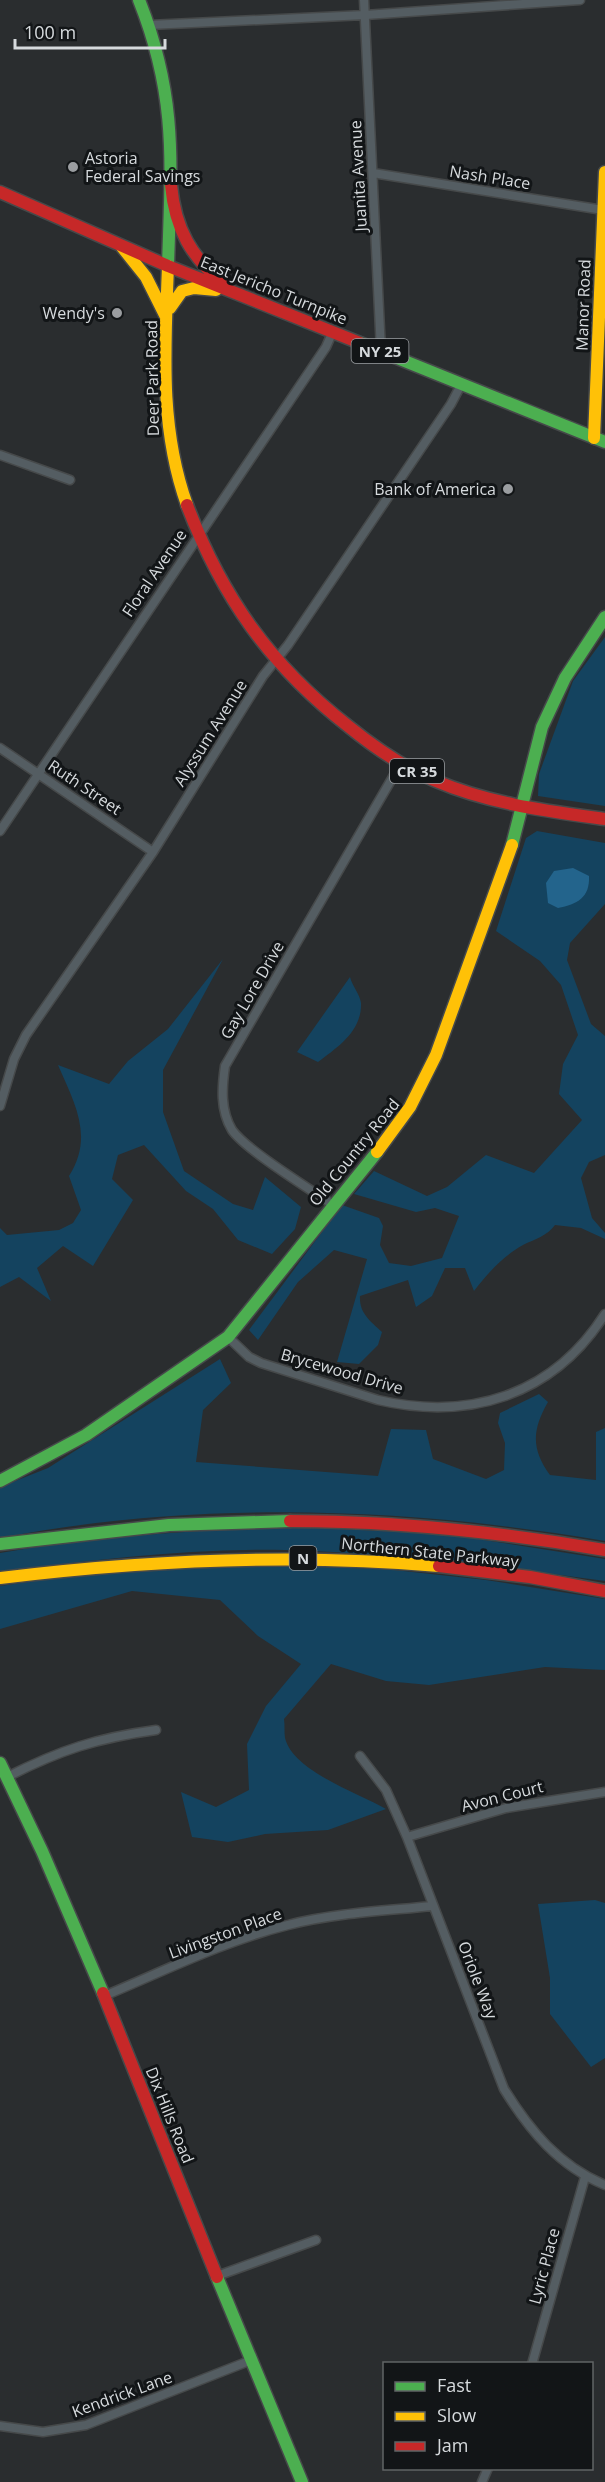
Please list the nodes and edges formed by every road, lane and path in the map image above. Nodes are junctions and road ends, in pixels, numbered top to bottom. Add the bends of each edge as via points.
1 (139, 0) edge
2 (364, 0) edge
3 (580, 0) edge
4 (365, 15) junction
5 (150, 26) junction
6 (605, 172) edge
7 (373, 173) junction
8 (171, 185) junction
9 (0, 192) edge
10 (603, 210) junction
11 (119, 244) junction
12 (168, 266) junction
13 (235, 293) junction
14 (167, 318) junction
15 (333, 331) junction
16 (381, 351) junction
17 (461, 385) junction
18 (599, 440) edge
19 (0, 455) edge
20 (70, 480) dead end
21 (197, 535) junction
22 (605, 617) edge
23 (275, 662) junction
24 (0, 748) edge
25 (401, 763) junction
26 (38, 774) junction
27 (520, 808) junction
28 (605, 819) edge
29 (0, 831) edge
30 (153, 852) junction
31 (0, 1106) edge
32 (333, 1205) junction
33 (605, 1314) edge
34 (228, 1337) junction
35 (0, 1481) edge
36 (0, 1544) edge
37 (605, 1550) edge
38 (0, 1578) edge
39 (605, 1591) edge
40 (156, 1730) dead end
41 (360, 1756) dead end
42 (0, 1763) edge
43 (7, 1777) junction
44 (605, 1792) edge
45 (407, 1837) junction
46 (433, 1906) junction
47 (104, 1996) junction
48 (585, 2177) junction
49 (605, 2185) edge
50 (316, 2240) dead end
51 (217, 2276) junction
52 (249, 2361) junction
53 (533, 2362) edge
54 (0, 2426) edge
55 (302, 2482) edge

1 - 5 main road, CR 35
2 - 4 street, Juanita Avenue
3 - 4 street
4 - 5 street
4 - 7 street, Juanita Avenue
5 - 8 main road, CR 35 via 168,104
6 - 10 main road, Manor Road
7 - 10 street, Nash Place
7 - 16 street, Juanita Avenue
8 - 12 main road, CR 35
8 - 13 main road via 176,223 186,244 208,272
9 - 11 main road, East Jericho Turnpike / NY 25
10 - 18 main road, Manor Road via 601,312 593,409
11 - 12 main road, East Jericho Turnpike / NY 25
11 - 14 main road via 146,277
12 - 13 main road, East Jericho Turnpike / NY 25
12 - 14 main road, Deer Park Road / CR 35
13 - 14 main road via 185,289 171,302
13 - 15 main road, East Jericho Turnpike / NY 25
14 - 21 main road, Deer Park Road / CR 35 via 167,426 173,462
15 - 16 main road, East Jericho Turnpike / NY 25
15 - 21 street, Floral Avenue via 326,347
16 - 17 main road, East Jericho Turnpike / NY 25
17 - 18 main road, East Jericho Turnpike / NY 25
17 - 23 street, Alyssum Avenue
19 - 20 street
21 - 23 main road, Deer Park Road / CR 35 via 235,608
21 - 26 street, Floral Avenue
22 - 27 main road, Old Country Road via 591,635 546,718
23 - 25 main road, Deer Park Road / CR 35 via 326,711
23 - 30 street, Alyssum Avenue
24 - 26 street, Ruth Street
25 - 27 main road, Deer Park Road / CR 35 via 437,781
25 - 32 street, Gay Lore Drive via 225,1066 222,1090 232,1130
26 - 29 street, Floral Avenue
26 - 30 street, Ruth Street
27 - 28 main road, Deer Park Road / CR 35
27 - 32 main road, Old Country Road via 480,939 419,1095
30 - 31 street, Alyssum Avenue via 26,1035 14,1059
32 - 34 main road, Old Country Road
33 - 34 street, Brycewood Drive via 578,1349 525,1389 499,1400 447,1408 397,1405 272,1367 249,1357
34 - 35 main road, Old Country Road via 86,1435
36 - 37 main road, Northern State Parkway via 225,1522 316,1521 481,1531
38 - 39 main road, Northern State Parkway / N via 136,1561 360,1559 479,1571
40 - 43 street via 88,1741
41 - 45 street, Oriole Way via 386,1790
42 - 43 main road, Dix Hills Road
43 - 47 main road, Dix Hills Road
44 - 45 street, Avon Court via 506,1808
45 - 46 street, Oriole Way
46 - 47 street, Livingston Place via 350,1914 254,1935
46 - 48 street, Oriole Way via 504,2089 544,2145
47 - 51 main road, Dix Hills Road
48 - 49 street, Oriole Way
48 - 53 street, Lyric Place
50 - 51 street
51 - 52 main road, Dix Hills Road
52 - 54 street, Kendrick Lane via 86,2426 42,2432
52 - 55 main road, Dix Hills Road

